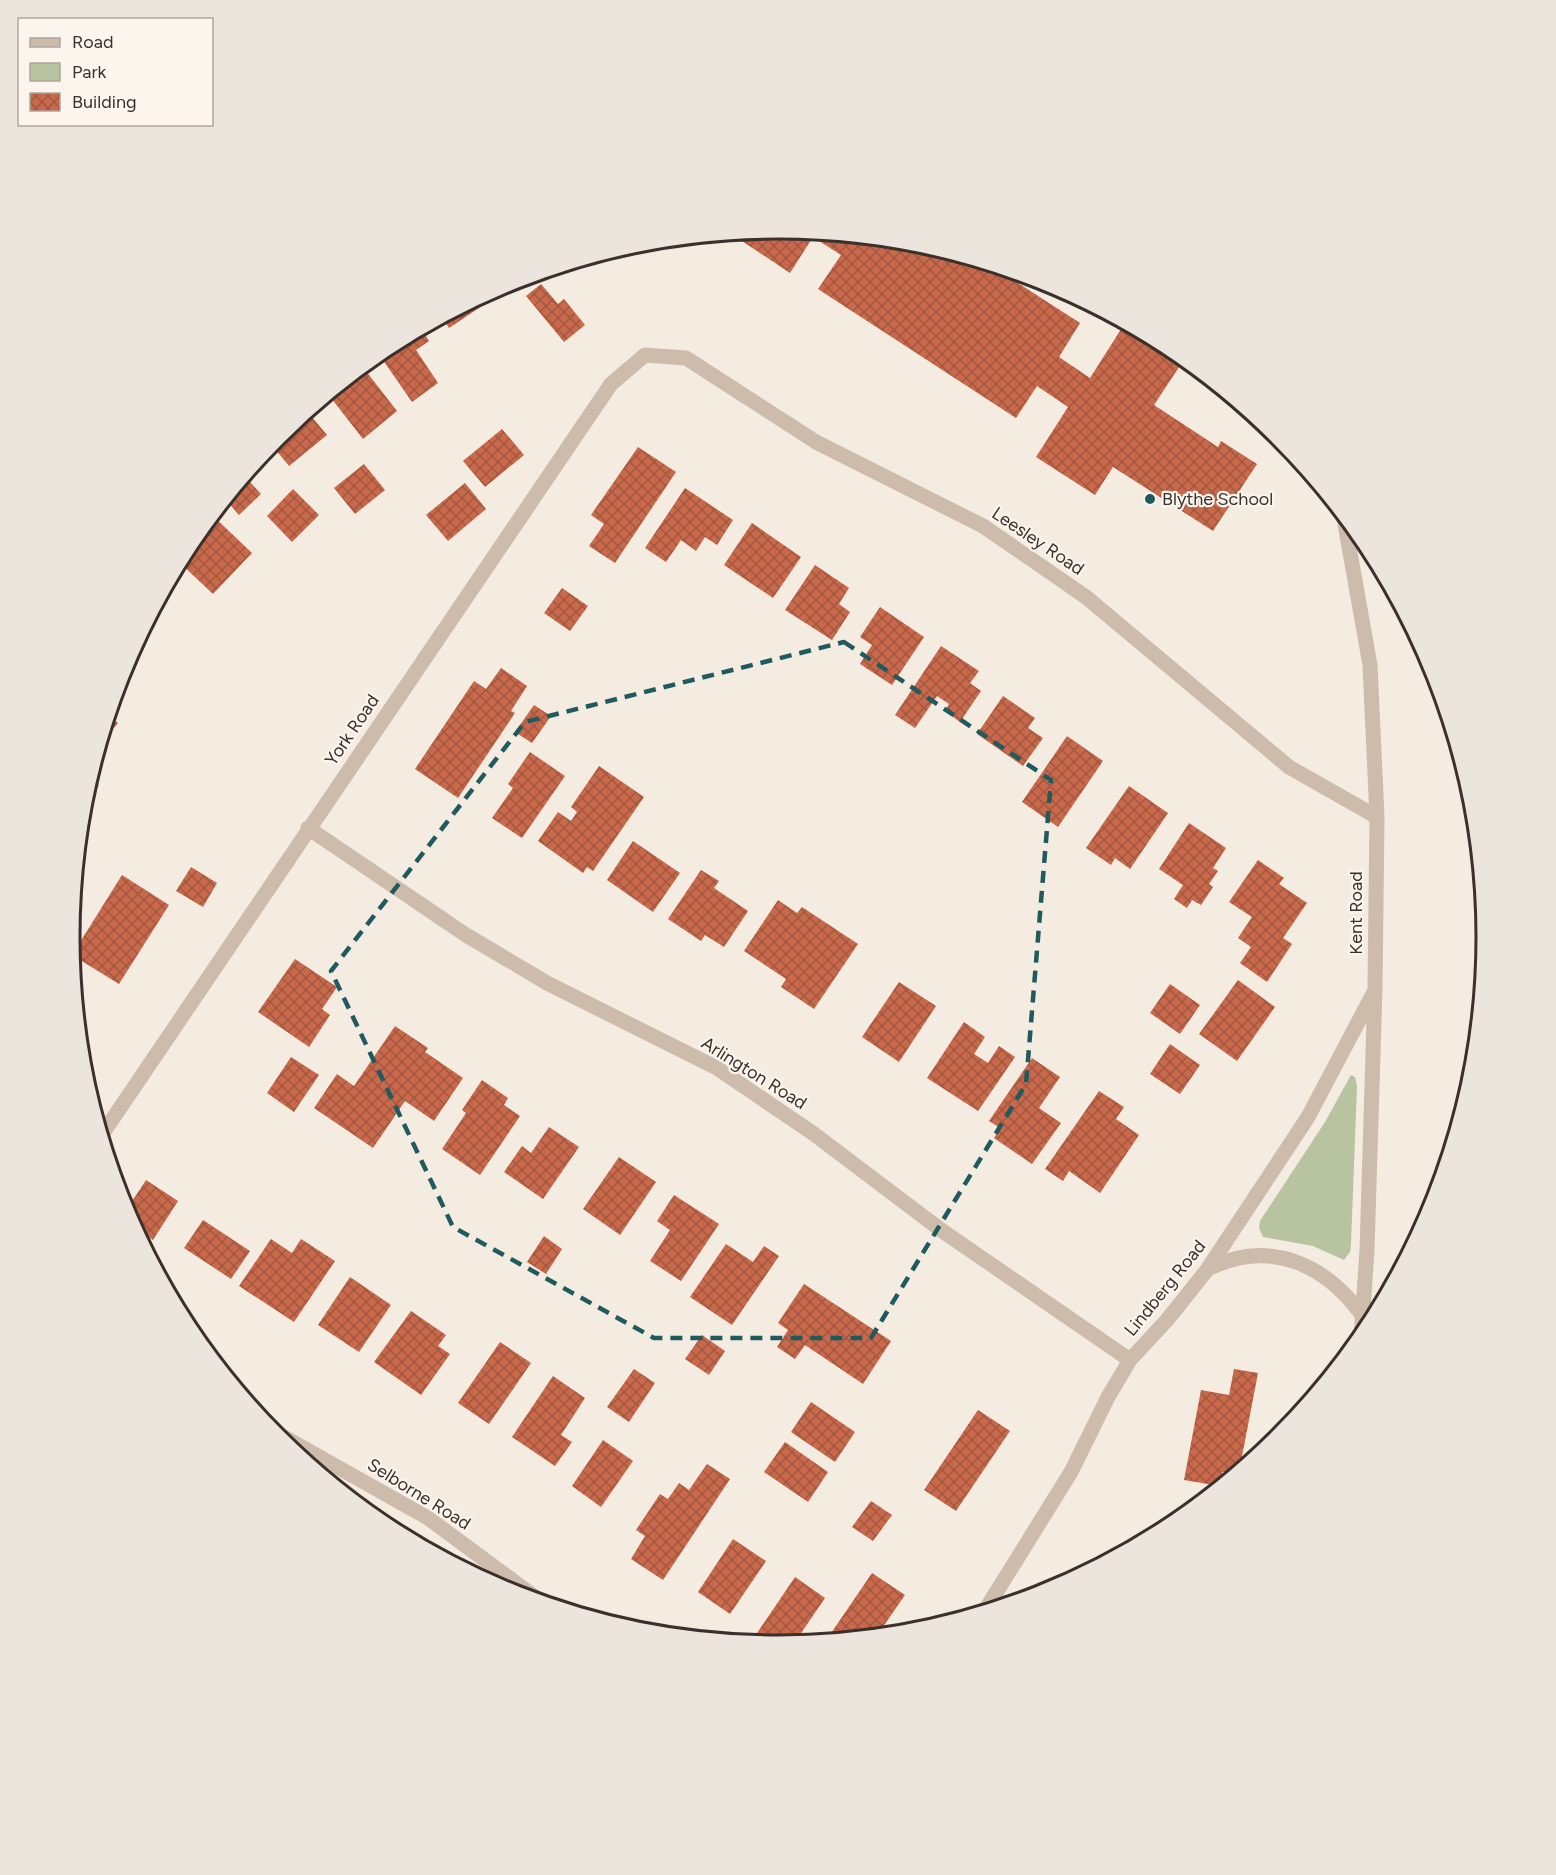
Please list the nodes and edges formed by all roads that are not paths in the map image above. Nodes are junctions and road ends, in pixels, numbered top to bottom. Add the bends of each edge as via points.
1 (645, 355) joint
2 (1346, 532) edge
3 (1377, 817) junction
4 (308, 828) junction
5 (1375, 988) junction
6 (106, 1128) edge
7 (1208, 1270) junction
8 (1362, 1315) junction
9 (1362, 1322) edge
10 (1130, 1360) junction
11 (298, 1445) edge
12 (519, 1586) edge
13 (990, 1603) edge

1 - 3 street, Leesley Road via 686,358 816,442 983,526 1086,597 1289,767
1 - 4 street, York Road via 611,384
2 - 3 street, Kent Road via 1370,665
3 - 5 street, Kent Road
4 - 6 street, York Road
4 - 10 street, Arlington Road via 466,935 548,983 717,1068
5 - 7 street, Lindberg Road via 1308,1117
5 - 8 street, Kent Road
7 - 8 street via 1247,1256 1292,1260 1347,1293
7 - 10 street, Lindberg Road
8 - 9 street, Kent Road
10 - 13 street, Lindberg Road via 1071,1472
11 - 12 street, Selborne Road via 429,1518

